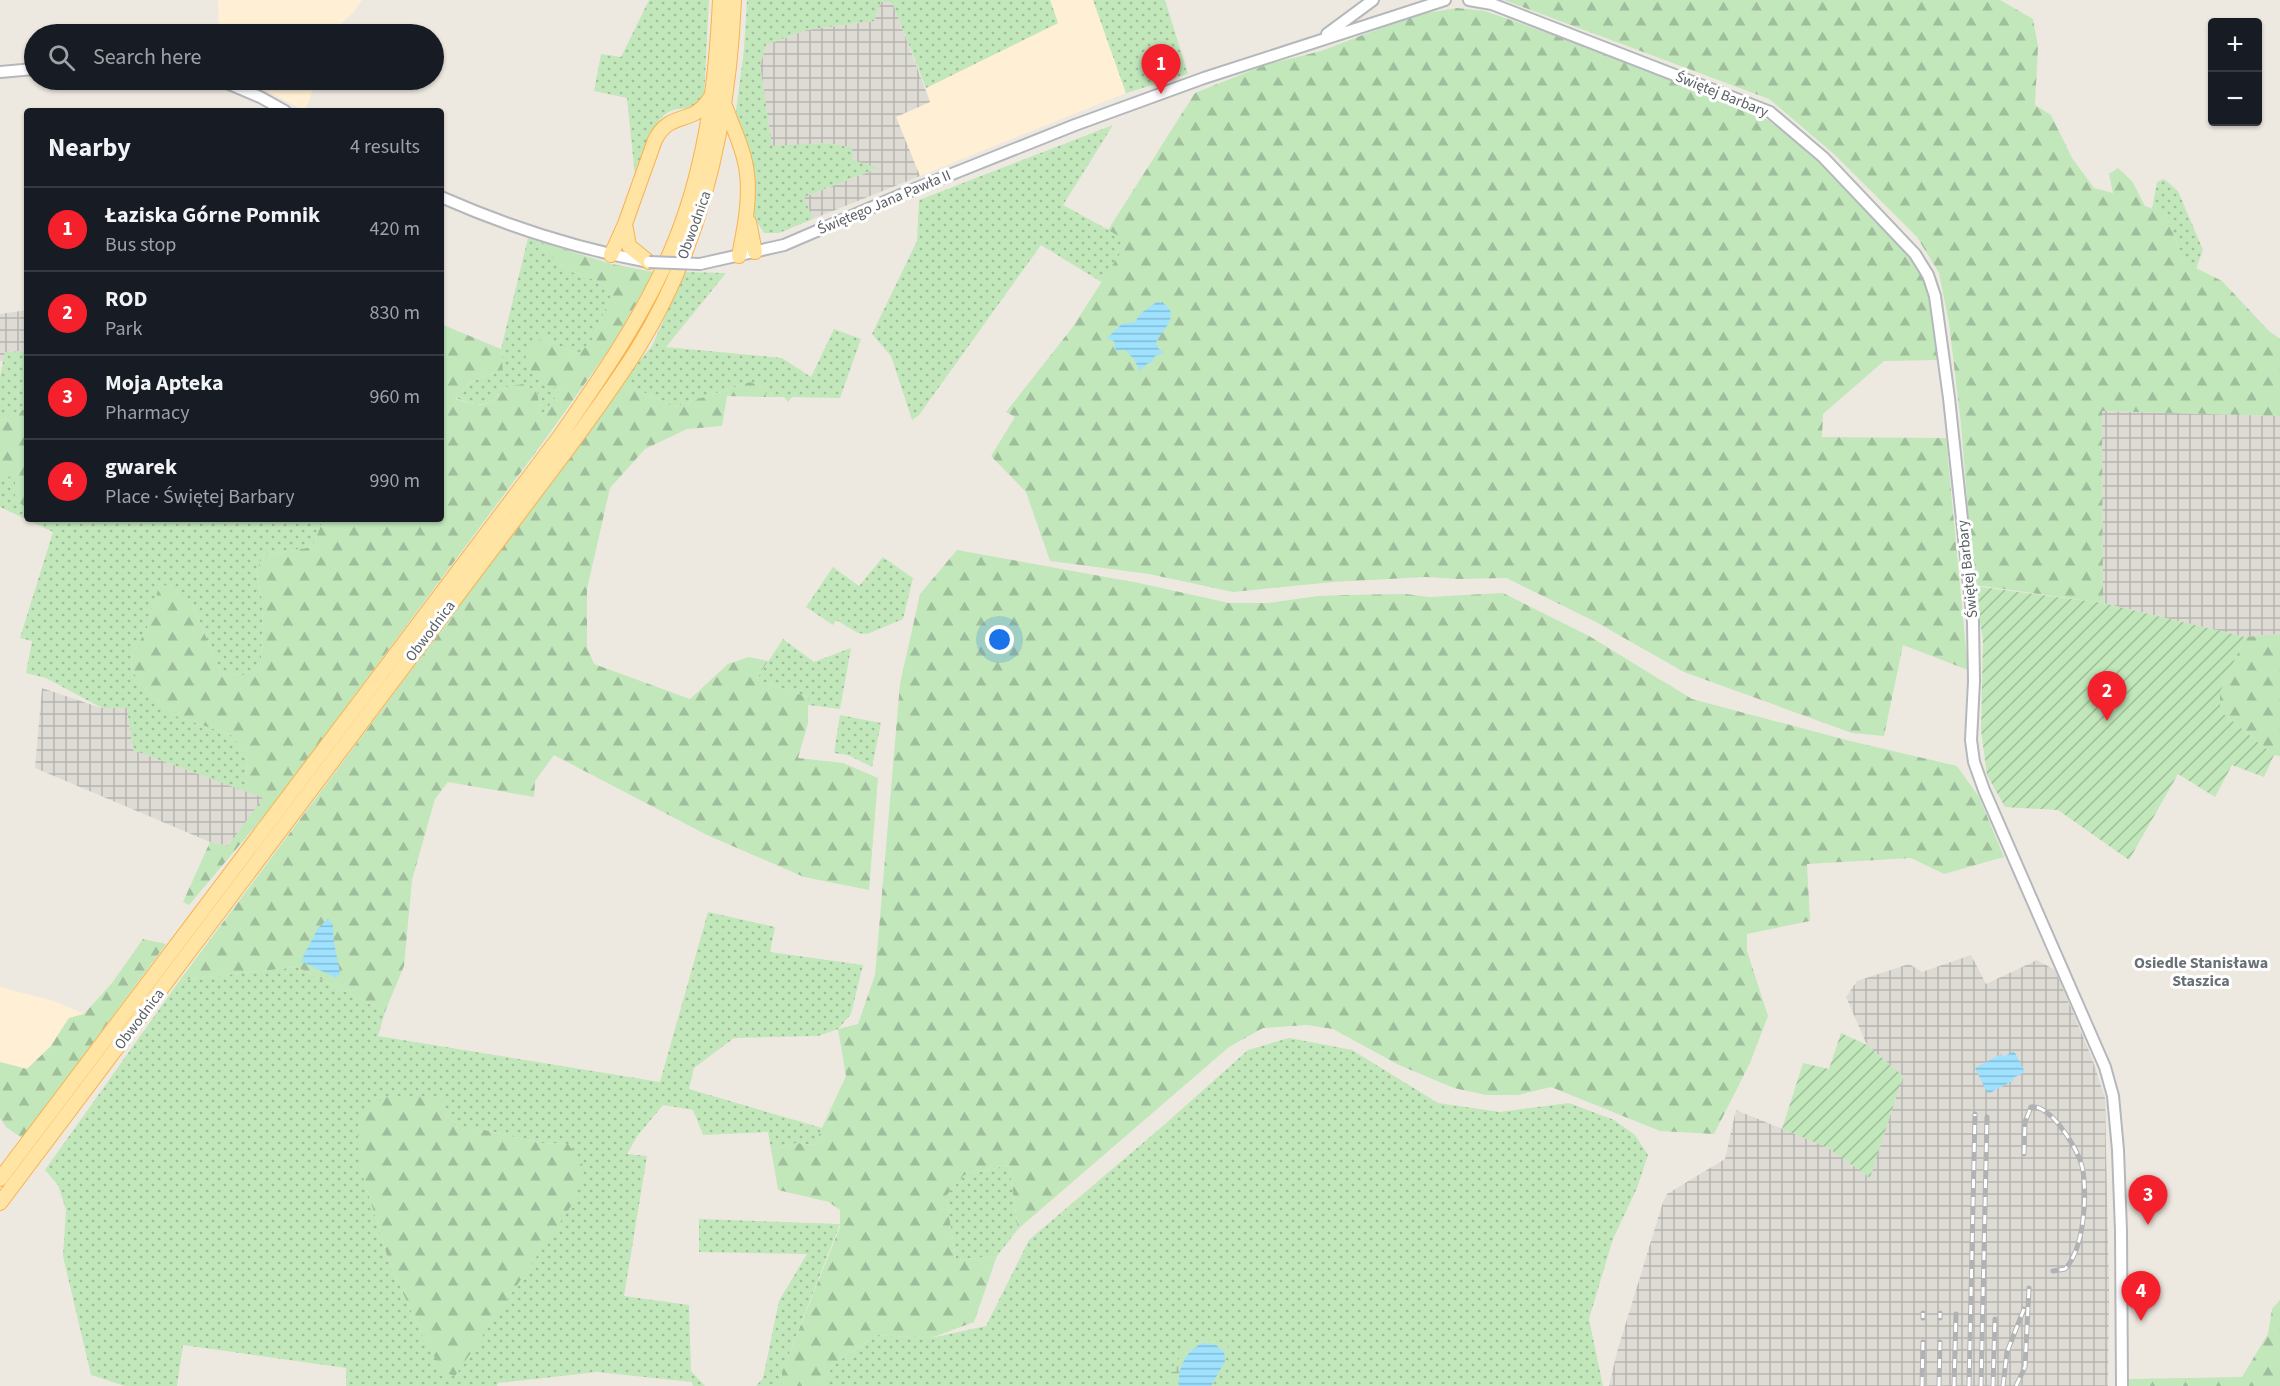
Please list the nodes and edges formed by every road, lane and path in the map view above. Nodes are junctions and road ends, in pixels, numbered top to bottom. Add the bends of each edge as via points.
1 (720, 0) edge
2 (734, 0) edge
3 (1373, 0) edge
4 (1445, 0) edge
5 (1469, 0) edge
6 (1319, 40) junction
7 (24, 70) edge
8 (0, 72) edge
9 (244, 90) edge
10 (713, 93) junction
11 (725, 106) junction
12 (280, 108) edge
13 (683, 118) junction
14 (704, 144) junction
15 (746, 163) junction
16 (714, 165) junction
17 (444, 198) edge
18 (746, 209) junction
19 (625, 224) junction
20 (755, 252) junction
21 (610, 255) junction
22 (739, 256) junction
23 (649, 262) junction
24 (0, 1179) edge
25 (0, 1203) edge
26 (2122, 1386) edge

1 - 10 main road, Obwodnica
2 - 11 main road, Obwodnica
3 - 6 street
4 - 6 street
5 - 26 street, Świętej Barbary via 1492,4 1770,112 1823,157 1915,254 1928,275 1935,297 1949,398 1973,622 1974,762 2105,1067 2113,1096 2120,1200
6 - 20 street, Świętego Jana Pawła II via 1075,125 784,245
7 - 8 street
9 - 12 street
10 - 13 main road via 704,108
10 - 14 main road, Obwodnica
11 - 15 main road
11 - 16 main road, Obwodnica
13 - 14 main road via 699,130
13 - 19 main road via 661,128
14 - 24 main road, Obwodnica via 670,254 628,334 593,388
15 - 16 main road via 731,154
15 - 18 main road
16 - 25 main road, Obwodnica via 664,301 631,359 563,455
17 - 21 street, Świętego Jana Pawła II
18 - 20 main road
18 - 22 main road
19 - 21 main road
19 - 23 main road via 629,246
20 - 22 street, Świętego Jana Pawła II
21 - 23 street, Świętego Jana Pawła II
22 - 23 street, Świętego Jana Pawła II, bridge via 700,264

